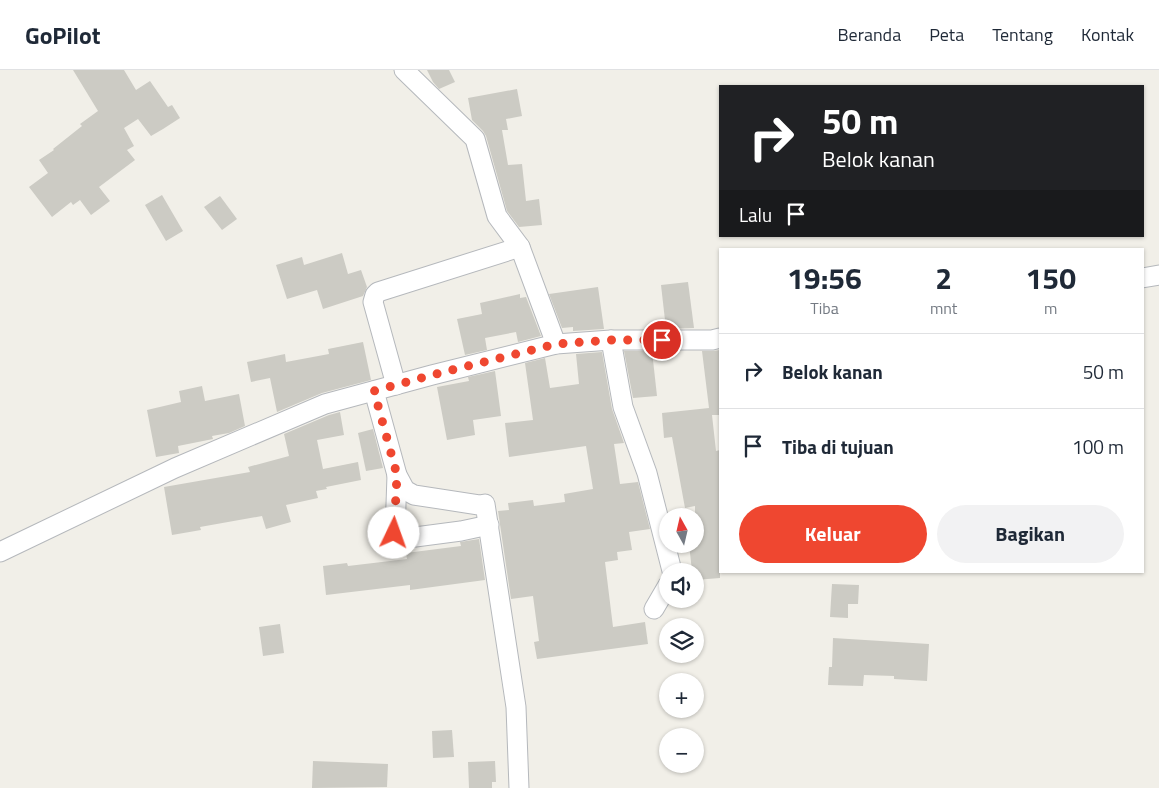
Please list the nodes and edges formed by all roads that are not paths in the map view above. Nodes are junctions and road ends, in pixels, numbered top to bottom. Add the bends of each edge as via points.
1 (404, 70) edge
2 (520, 247) junction
3 (1159, 275) edge
4 (1144, 278) edge
5 (719, 338) edge
6 (611, 340) junction
7 (556, 344) junction
8 (396, 385) junction
9 (374, 391) junction
10 (397, 475) junction
11 (489, 525) junction
12 (0, 552) edge
13 (670, 563) edge
14 (659, 601) edge
15 (654, 609) dead end
16 (519, 788) edge

1 - 2 street via 475,139 497,216
2 - 7 street
2 - 8 street via 375,295 373,302
3 - 4 street
5 - 6 street
6 - 7 street
6 - 13 street via 623,407 647,473
7 - 8 street
8 - 9 street
9 - 10 street
9 - 12 street via 325,404 175,468
10 - 11 street via 410,493 485,504
10 - 11 street via 394,533 400,539
11 - 16 street via 516,706
14 - 15 street

